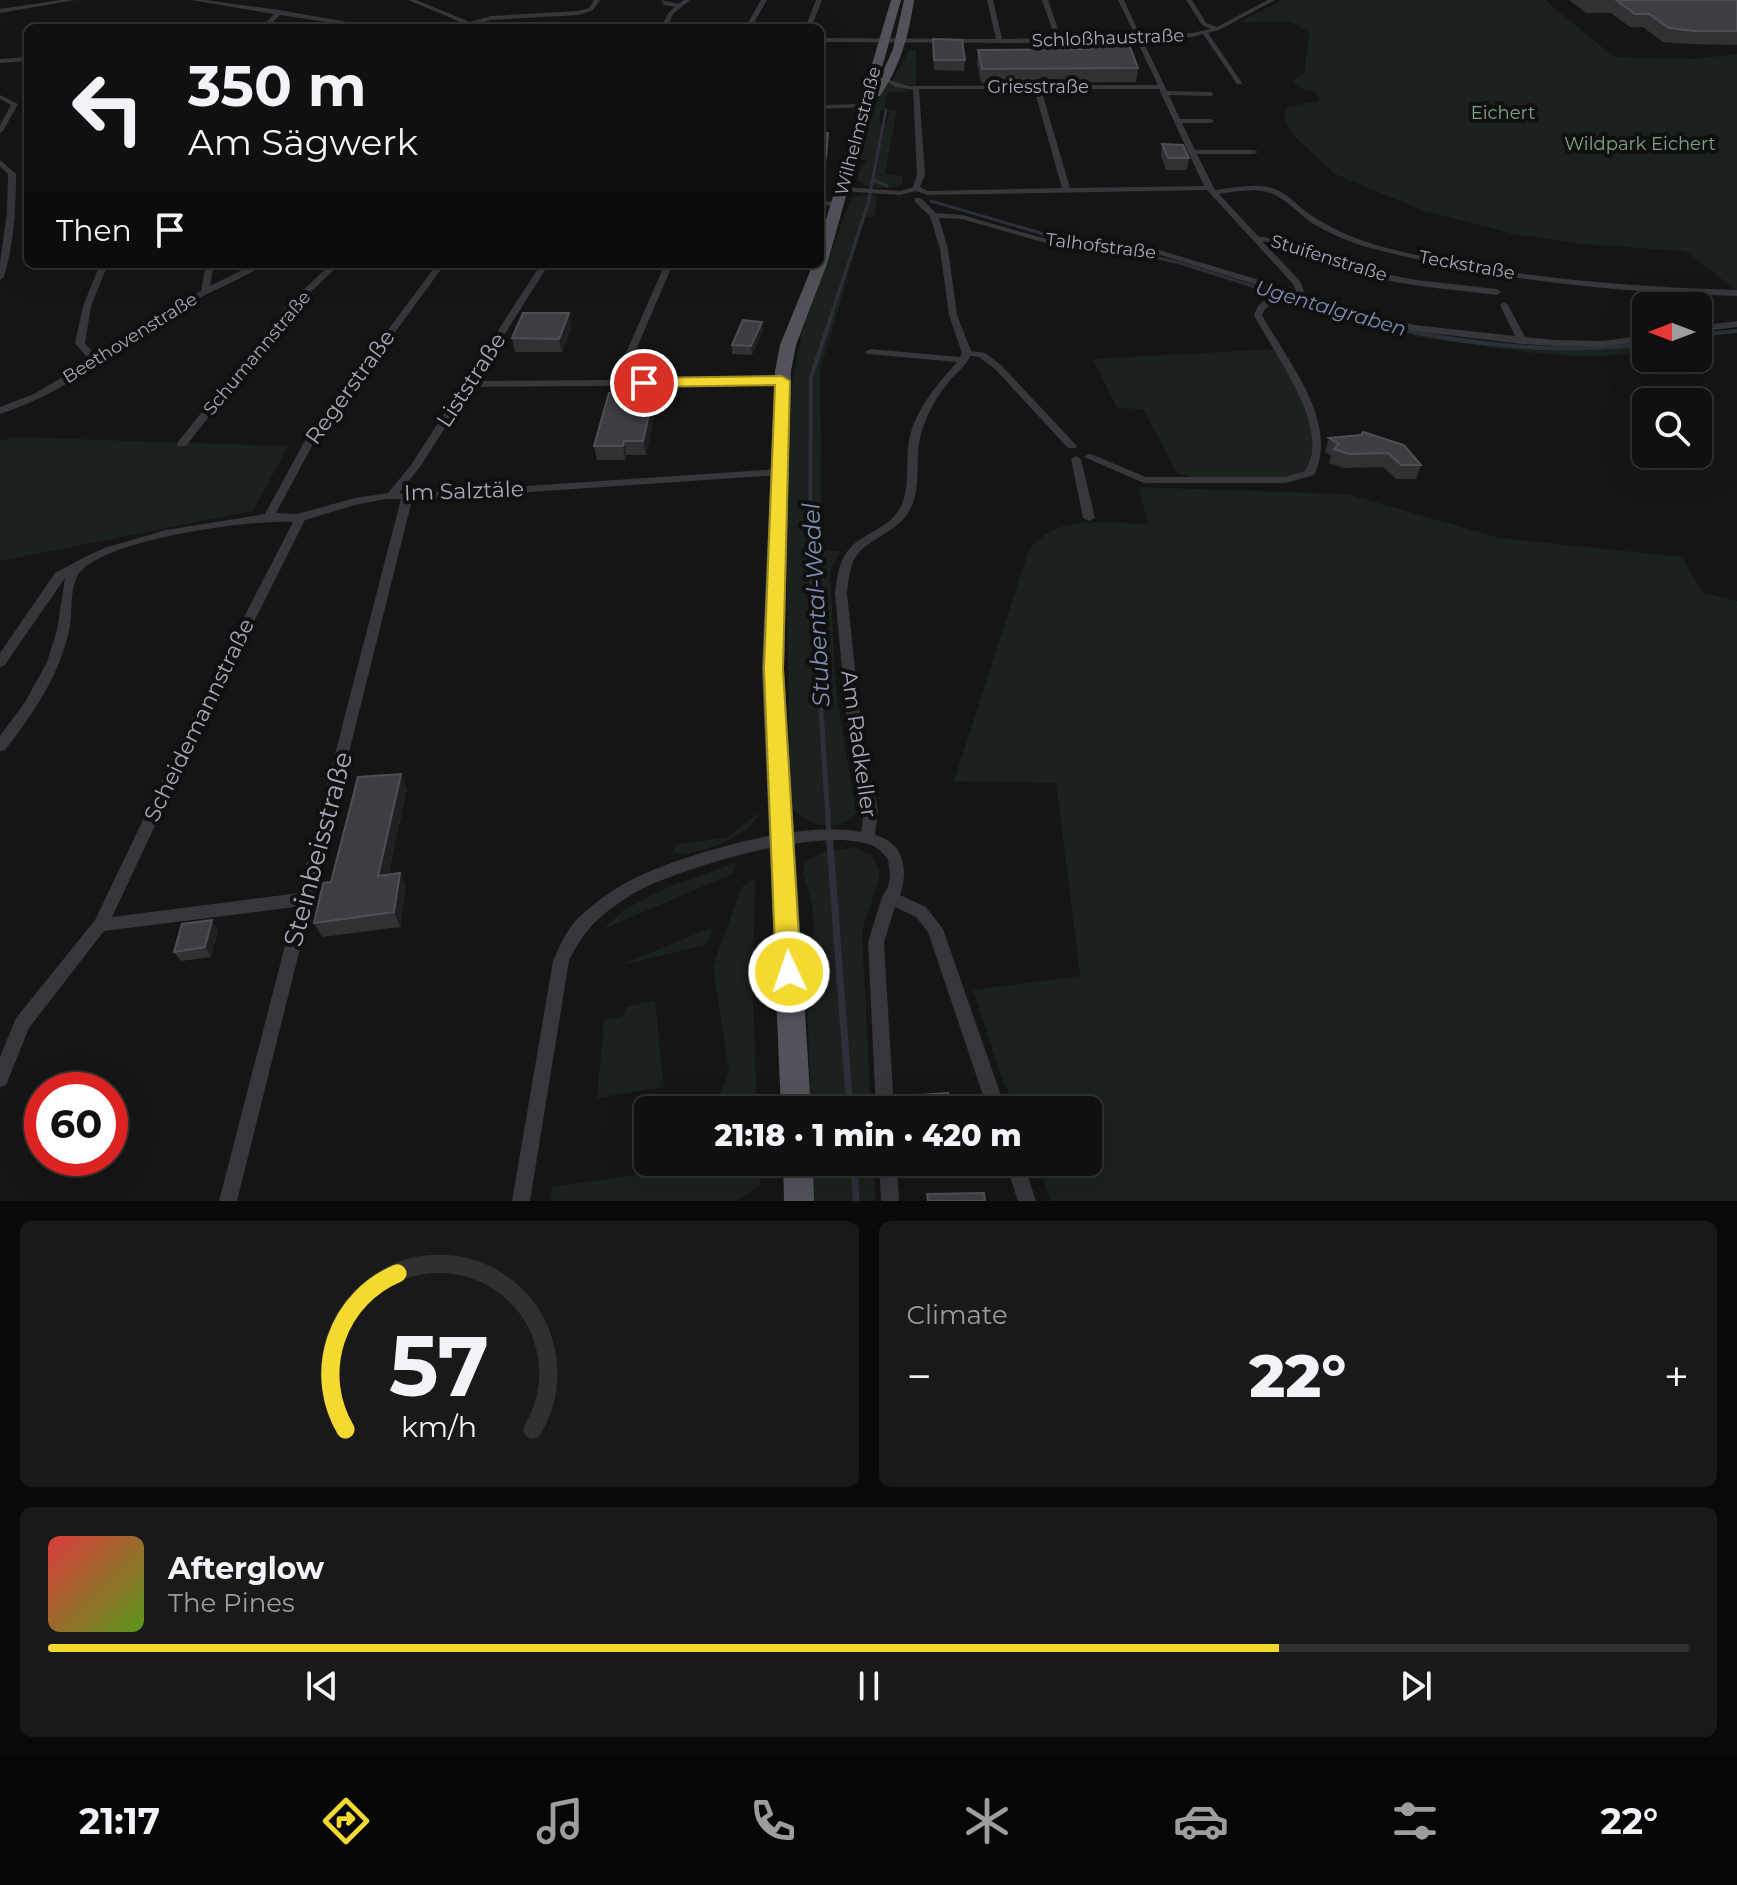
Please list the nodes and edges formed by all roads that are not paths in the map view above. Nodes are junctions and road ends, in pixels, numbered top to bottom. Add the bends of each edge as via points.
1 (72, 0) edge
2 (194, 0) edge
3 (411, 0) edge
4 (597, 0) edge
5 (664, 0) edge
6 (687, 0) edge
7 (764, 0) edge
8 (819, 0) edge
9 (896, 0) edge
10 (909, 0) edge
11 (990, 0) edge
12 (1045, 0) edge
13 (1121, 0) edge
14 (1189, 0) edge
15 (1272, 0) edge
16 (1261, 3) edge
17 (678, 6) junction
18 (0, 11) edge
19 (279, 12) junction
20 (268, 24) edge
21 (353, 24) edge
22 (470, 24) joint
23 (666, 24) edge
24 (750, 24) edge
25 (810, 24) edge
26 (1217, 29) junction
27 (1205, 33) junction
28 (903, 36) junction
29 (1139, 37) junction
30 (824, 40) edge
31 (852, 40) junction
32 (884, 40) junction
33 (1059, 40) junction
34 (935, 41) junction
35 (999, 41) junction
36 (880, 53) junction
37 (896, 54) junction
38 (24, 59) edge
39 (0, 61) edge
40 (885, 79) junction
41 (1239, 83) dead end
42 (1037, 87) junction
43 (916, 90) junction
44 (1163, 90) junction
45 (1211, 94) dead end
46 (0, 97) edge
47 (15, 104) junction
48 (867, 104) junction
49 (24, 107) edge
50 (824, 107) edge
51 (1177, 121) junction
52 (1211, 121) dead end
53 (0, 131) edge
54 (1192, 152) junction
55 (1254, 152) dead end
56 (0, 162) edge
57 (916, 188) junction
58 (843, 189) junction
59 (1210, 190) junction
60 (1067, 191) junction
61 (900, 193) junction
62 (927, 193) junction
63 (918, 200) junction
64 (824, 203) edge
65 (838, 204) junction
66 (934, 215) junction
67 (1255, 238) junction
68 (824, 250) edge
69 (102, 268) edge
70 (209, 268) edge
71 (252, 268) edge
72 (332, 268) edge
73 (438, 268) edge
74 (542, 268) edge
75 (667, 268) edge
76 (818, 268) edge
77 (0, 277) edge
78 (205, 292) junction
79 (1497, 292) dead end
80 (1737, 293) edge
81 (1277, 294) junction
82 (1296, 295) junction
83 (1504, 305) dead end
84 (1737, 324) edge
85 (1712, 327) edge
86 (1632, 340) edge
87 (1522, 341) junction
88 (870, 352) dead end
89 (966, 356) junction
90 (96, 362) junction
91 (782, 381) junction
92 (617, 383) junction
93 (469, 384) junction
94 (0, 411) edge
95 (182, 444) dead end
96 (1072, 446) junction
97 (1089, 457) junction
98 (1076, 459) junction
99 (779, 472) junction
100 (400, 495) junction
101 (269, 517) junction
102 (301, 517) junction
103 (1089, 518) dead end
104 (78, 566) junction
105 (0, 663) edge
106 (0, 746) edge
107 (868, 836) junction
108 (780, 841) junction
109 (890, 897) junction
110 (304, 899) junction
111 (100, 925) junction
112 (0, 1079) edge
113 (795, 1096) edge
114 (884, 1096) edge
115 (992, 1096) edge
116 (798, 1176) edge
117 (889, 1176) edge
118 (1019, 1176) edge
119 (228, 1201) edge
120 (521, 1201) edge
121 (799, 1201) edge
122 (890, 1201) edge
123 (1027, 1201) edge

1 - 18 street
2 - 19 street
3 - 22 street
4 - 22 street via 579,13
5 - 17 street
6 - 17 street
7 - 24 street
8 - 25 street
9 - 32 main road, Wilhelmstraße
10 - 28 main road
11 - 35 street
12 - 33 street
13 - 29 street
14 - 26 street via 1202,23
15 - 16 street, Schloßhaustraße
16 - 26 street, Schloßhaustraße
17 - 23 street
19 - 20 street
19 - 21 street
26 - 27 street, Schloßhaustraße
27 - 29 street, Schloßhaustraße
27 - 41 street
28 - 32 street, Schloßhaustraße
28 - 34 street, Schloßhaustraße
28 - 37 main road
29 - 33 street, Schloßhaustraße
29 - 44 street
30 - 31 street, Schloßhaustraße
31 - 32 street, Schloßhaustraße
31 - 36 street
32 - 36 main road, Wilhelmstraße
33 - 35 street, Schloßhaustraße
34 - 35 street, Schloßhaustraße
34 - 37 street
36 - 48 main road, Wilhelmstraße
37 - 40 main road
38 - 39 street
40 - 43 street
40 - 48 main road
42 - 43 street, Griesstraße
42 - 44 street, Griesstraße
42 - 60 street
43 - 57 street via 921,175
44 - 45 street, Griesstraße
44 - 51 street
46 - 47 street
47 - 49 street
47 - 53 street
48 - 50 street
48 - 58 main road, Wilhelmstraße
51 - 52 street
51 - 54 street
54 - 55 street
54 - 59 street
56 - 77 street via 12,174 13,189 12,228
57 - 61 street
57 - 62 street, Teckstraße
58 - 61 street
58 - 65 main road, Wilhelmstraße
59 - 60 street, Teckstraße
59 - 67 street
59 - 80 street, Teckstraße via 1273,191 1345,236 1455,265 1605,285
60 - 62 street, Teckstraße
61 - 63 street
62 - 63 street
63 - 66 street
64 - 65 street
65 - 68 main road, Wilhelmstraße
66 - 81 street, Talhofstraße via 962,217 1046,241 1152,250
66 - 89 street
67 - 79 street, Stuifenstraße via 1275,239 1384,276
67 - 82 street via 1297,283
69 - 90 street via 80,343
70 - 78 street
71 - 78 street, Beethovenstraße
72 - 95 street, Schumannstraße via 290,307
73 - 101 street, Regerstraße via 308,444
74 - 93 street, Liststraße
75 - 92 street
76 - 91 main road, Wilhelmstraße via 788,345
78 - 90 street, Beethovenstraße
81 - 82 street, Talhofstraße
81 - 97 street via 1258,315 1313,417 1313,468 1285,480 1154,481
82 - 87 street, Talhofstraße via 1415,328
83 - 87 street
84 - 85 street
86 - 87 street, Talhofstraße
88 - 89 street
89 - 96 street via 982,355 998,367
89 - 107 street, Am Radkeller via 937,391 919,426 902,515 858,546 843,576 853,716 871,811
90 - 94 street, Beethovenstraße
91 - 92 street
91 - 99 main road, Wilhelmstraße
92 - 93 street
93 - 100 street, Liststraße
96 - 97 street via 1084,447
96 - 98 street via 1066,452
97 - 98 street
98 - 103 street
99 - 100 street, Im Salztäle
99 - 108 main road, Wilhelmstraße via 773,669
100 - 102 street, Im Salztäle
100 - 110 street, Steinbeisstraße
101 - 102 street, Im Salztäle
101 - 104 street, Im Salztäle via 140,539
102 - 111 street, Scheidemannstraße
104 - 105 street, Im Salztäle via 59,576
104 - 106 street via 70,580 54,663 34,703
107 - 108 street via 848,833
107 - 109 street via 888,846 896,860 897,881
108 - 113 main road, Wilhelmstraße
108 - 120 street via 691,861 642,881 578,929 561,961
109 - 114 street via 876,942
109 - 115 street via 921,912 935,929
110 - 111 street
110 - 119 street, Steinbeisstraße
111 - 112 street, Scheidemannstraße via 22,1023
116 - 121 main road
117 - 122 street
118 - 123 street

